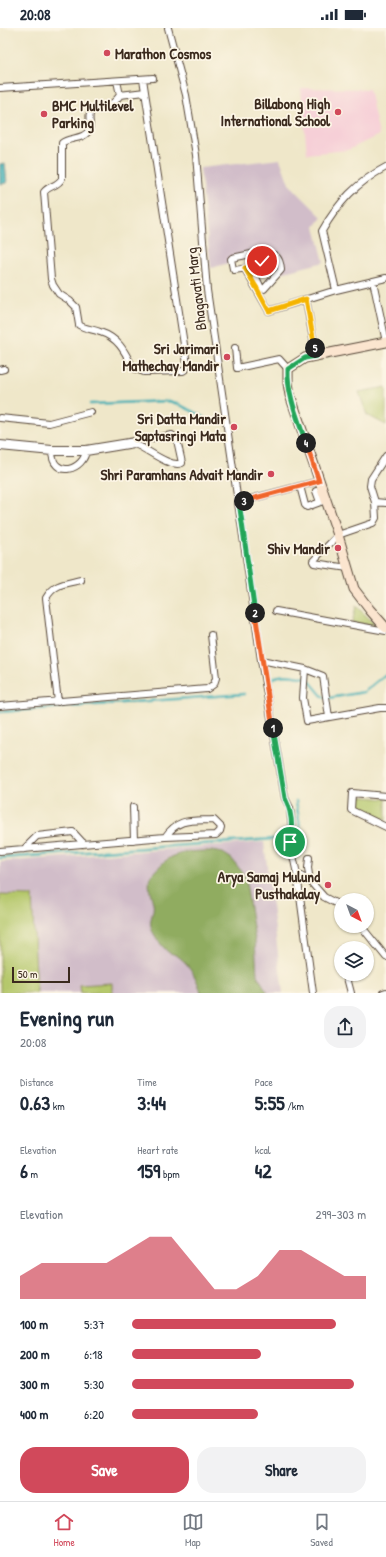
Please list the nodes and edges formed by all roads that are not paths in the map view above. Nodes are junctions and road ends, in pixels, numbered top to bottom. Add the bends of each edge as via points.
1 (168, 28) edge
2 (153, 78) dead end
3 (143, 79) junction
4 (117, 81) junction
5 (0, 88) edge
6 (145, 92) junction
7 (120, 95) junction
8 (386, 167) edge
9 (249, 271) junction
10 (386, 278) edge
11 (373, 281) junction
12 (336, 290) junction
13 (306, 299) junction
14 (386, 342) edge
15 (235, 348) dead end
16 (316, 356) junction
17 (288, 369) junction
18 (91, 412) dead end
19 (0, 418) edge
20 (135, 442) junction
21 (0, 444) edge
22 (0, 447) edge
23 (86, 450) junction
24 (52, 451) junction
25 (386, 456) edge
26 (319, 481) junction
27 (300, 486) junction
28 (316, 491) dead end
29 (323, 501) junction
30 (239, 502) junction
31 (375, 502) junction
32 (386, 503) edge
33 (338, 535) junction
34 (348, 568) junction
35 (81, 580) dead end
36 (276, 611) dead end
37 (386, 628) edge
38 (386, 631) edge
39 (211, 635) dead end
40 (261, 660) junction
41 (305, 669) junction
42 (58, 702) junction
43 (0, 706) edge
44 (386, 708) edge
45 (329, 717) junction
46 (386, 796) edge
47 (133, 807) dead end
48 (386, 827) edge
49 (165, 837) junction
50 (134, 840) junction
51 (84, 844) junction
52 (24, 849) junction
53 (0, 851) edge
54 (309, 858) dead end
55 (297, 874) junction
56 (310, 881) junction
57 (334, 902) edge
58 (366, 933) edge
59 (386, 957) edge
60 (348, 981) edge
61 (386, 992) edge
62 (313, 993) edge
63 (351, 993) edge
64 (383, 993) edge

1 - 30 street, Bhagavati Marg via 186,95 196,155 208,290
2 - 3 street
3 - 4 street
3 - 6 street
4 - 5 street
4 - 7 street
6 - 7 street
6 - 7 street via 188,364 183,371 144,372 133,368 117,340 108,334 79,325 76,307 59,294 51,279 43,196 47,189 56,185 62,178 62,143 66,139 83,136 88,130 91,111 108,106
8 - 12 street via 372,174 347,195 322,231
9 - 9 street via 233,270 231,258 261,252 263,260
9 - 9 street via 274,255 281,267 264,289
9 - 13 street via 269,311
10 - 11 street
11 - 12 street
11 - 14 street
12 - 13 street
13 - 16 street
14 - 16 street
15 - 17 street via 237,368 279,359
16 - 17 street via 305,358
17 - 26 street via 290,396
18 - 19 street via 49,423
20 - 20 street via 155,456 180,465 182,463 177,440 172,435
20 - 23 street
21 - 24 street
22 - 24 street
23 - 24 street
23 - 24 street via 81,462 67,470 60,469 55,464
25 - 31 street via 371,479 370,486
26 - 27 street
26 - 29 street
27 - 29 street via 306,506
27 - 30 street
28 - 29 street
29 - 33 street
30 - 40 street, Bhagavati Marg
31 - 32 street
31 - 33 street via 376,518 373,523
33 - 34 street
33 - 34 street via 313,562
34 - 37 street via 354,589
35 - 42 street via 58,585 51,589 46,598
36 - 38 street
39 - 42 street via 216,678 214,684 207,689
40 - 41 street
40 - 55 street, Bhagavati Marg via 285,798 290,808 290,842
41 - 45 street via 323,676
41 - 45 street via 303,698 307,721
42 - 43 street
44 - 45 street
46 - 48 street via 352,793 350,810
47 - 50 street
49 - 49 street via 180,822 214,820 221,827 216,835
49 - 50 street
50 - 51 street
51 - 52 street
51 - 52 street via 73,832 37,836
52 - 53 street
54 - 56 street
55 - 56 street
55 - 62 street, Bhagavati Marg
56 - 57 street via 324,897
58 - 59 street
60 - 63 street
61 - 64 street

